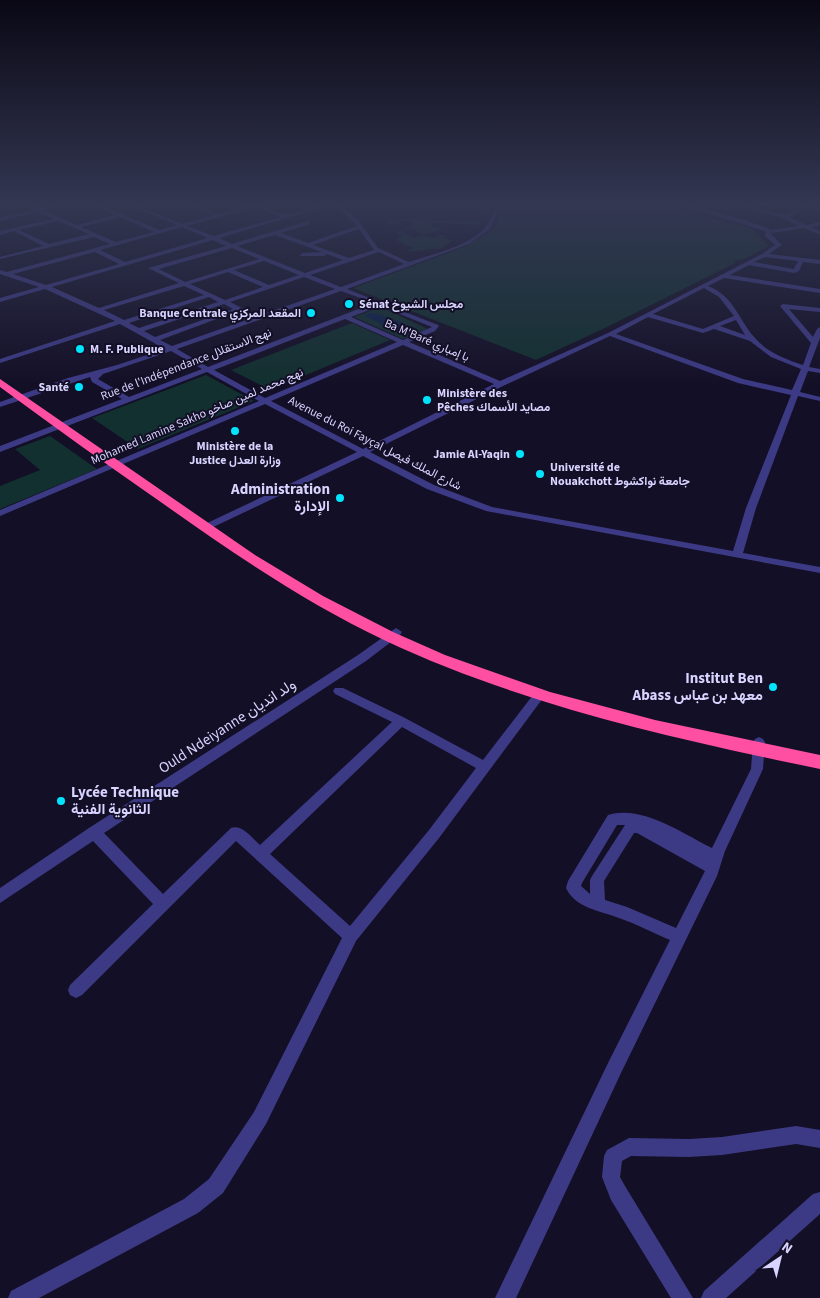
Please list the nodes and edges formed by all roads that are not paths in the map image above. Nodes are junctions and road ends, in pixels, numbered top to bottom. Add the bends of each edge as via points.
1 (13, 265) edge
2 (37, 265) edge
3 (123, 265) edge
4 (144, 265) edge
5 (169, 265) edge
6 (246, 265) edge
7 (279, 265) edge
8 (335, 265) edge
9 (410, 265) edge
10 (746, 265) edge
11 (758, 265) edge
12 (799, 265) edge
13 (21, 269) junction
14 (154, 269) junction
15 (228, 270) junction
16 (2, 274) edge
17 (304, 275) junction
18 (725, 276) junction
19 (184, 283) junction
20 (703, 286) junction
21 (44, 287) junction
22 (268, 287) junction
23 (342, 289) junction
24 (820, 291) edge
25 (210, 295) junction
26 (0, 300) edge
27 (224, 302) junction
28 (378, 303) junction
29 (238, 309) junction
30 (99, 310) junction
31 (820, 310) edge
32 (648, 315) junction
33 (344, 317) junction
34 (737, 317) junction
35 (258, 318) junction
36 (208, 319) junction
37 (122, 322) junction
38 (193, 325) junction
39 (716, 327) junction
40 (228, 329) junction
41 (138, 331) junction
42 (804, 332) junction
43 (819, 332) edge
44 (212, 334) junction
45 (610, 334) junction
46 (154, 340) junction
47 (753, 340) junction
48 (404, 342) junction
49 (815, 348) edge
50 (171, 349) junction
51 (0, 361) edge
52 (804, 368) junction
53 (207, 369) junction
54 (820, 371) edge
55 (100, 374) junction
56 (0, 376) edge
57 (0, 382) edge
58 (500, 384) junction
59 (795, 395) junction
60 (23, 396) junction
61 (127, 399) junction
62 (820, 399) edge
63 (266, 401) junction
64 (0, 405) edge
65 (63, 424) junction
66 (0, 449) edge
67 (362, 452) junction
68 (118, 463) junction
69 (0, 513) edge
70 (209, 526) junction
71 (736, 556) junction
72 (820, 570) edge
73 (393, 634) junction
74 (339, 691) dead end
75 (540, 694) junction
76 (401, 721) junction
77 (759, 746) junction
78 (820, 753) edge
79 (820, 762) edge
80 (486, 767) junction
81 (635, 823) junction
82 (94, 832) junction
83 (260, 854) junction
84 (714, 862) junction
85 (0, 896) edge
86 (163, 904) junction
87 (598, 905) junction
88 (351, 936) junction
89 (680, 937) junction
90 (76, 990) dead end
91 (820, 1139) edge
92 (820, 1201) edge
93 (18, 1298) edge
94 (505, 1298) edge
95 (683, 1298) edge
96 (711, 1298) edge

1 - 13 street
2 - 13 street
3 - 21 street
4 - 14 street
5 - 14 street
6 - 15 street
7 - 17 street
8 - 17 street
9 - 23 street
10 - 18 street
11 - 12 street via 794,271
13 - 16 street
14 - 19 street
15 - 19 street
15 - 22 street
16 - 21 street, Avenue du Roi Fayçal شارع الملك فيصل
17 - 22 street
17 - 23 street
18 - 20 street
18 - 24 street
19 - 25 street
19 - 30 street
20 - 32 street
20 - 34 street via 722,294
21 - 26 street
21 - 30 street, Avenue du Roi Fayçal شارع الملك فيصل
22 - 27 street
23 - 28 street
23 - 35 street
25 - 27 street
25 - 37 street
27 - 29 street
27 - 41 street
28 - 33 street, Rue de l'Indépendance نهج الاستقلال
28 - 48 street, Mohamed Lamine Sakho نهج محمد لمين صاخو via 436,326
29 - 35 street
29 - 36 street
30 - 37 street, Avenue du Roi Fayçal شارع الملك فيصل
31 - 42 street via 782,306
32 - 39 street via 699,331
32 - 45 street
33 - 48 street, Ba M'Baré با إمباري
33 - 53 street, Rue de l'Indépendance نهج الاستقلال
34 - 39 street
34 - 47 street
35 - 40 street
36 - 38 street
36 - 40 street
37 - 41 street, Avenue du Roi Fayçal شارع الملك فيصل
37 - 51 street
38 - 44 street
38 - 46 street
39 - 47 street
40 - 44 street
41 - 46 street, Avenue du Roi Fayçal شارع الملك فيصل
42 - 43 street
42 - 49 street
43 - 49 street
44 - 50 street
45 - 58 street
45 - 59 street via 741,381
46 - 50 street, Avenue du Roi Fayçal شارع الملك فيصل
47 - 52 street via 786,362
48 - 58 street, Ba M'Baré با إمباري
48 - 63 street, Mohamed Lamine Sakho نهج محمد لمين صاخو
49 - 52 street
50 - 53 street, Avenue du Roi Fayçal شارع الملك فيصل
50 - 55 street
52 - 54 street
52 - 59 street
53 - 61 street, Rue de l'Indépendance نهج الاستقلال
53 - 63 street, Avenue du Roi Fayçal شارع الملك فيصل
55 - 60 street
55 - 61 street via 94,377 95,380
56 - 60 highway
57 - 60 highway
58 - 67 street
59 - 62 street
59 - 71 street
60 - 64 street
60 - 65 highway
61 - 65 street, Rue de l'Indépendance نهج الاستقلال
63 - 67 street, Avenue du Roi Fayçal شارع الملك فيصل
63 - 68 street, Mohamed Lamine Sakho نهج محمد لمين صاخو
65 - 66 street, Rue de l'Indépendance نهج الاستقلال
65 - 68 highway
67 - 70 street
67 - 71 street, Avenue du Roi Fayçal شارع الملك فيصل via 437,491 479,507
68 - 69 street, Mohamed Lamine Sakho نهج محمد لمين صاخو
68 - 70 highway
70 - 73 highway via 288,582
71 - 72 street, Avenue du Roi Fayçal شارع الملك فيصل
73 - 75 highway via 463,667
73 - 77 highway via 545,688
73 - 82 street, Ould Ndeiyanne ولد انديان via 362,658
74 - 76 street
75 - 77 highway via 656,727
75 - 80 street
76 - 80 street
76 - 83 street
77 - 78 highway
77 - 79 highway
77 - 84 street via 757,769
80 - 88 street
81 - 84 street
81 - 87 street via 597,880
81 - 87 street via 613,819 575,881 573,888 578,894
82 - 85 street, Ould Ndeiyanne ولد انديان
82 - 86 street
83 - 86 street via 236,832
83 - 88 street
84 - 89 street
86 - 90 street
87 - 89 street
88 - 93 street via 260,1118 216,1186 191,1206
89 - 94 street
91 - 95 street via 796,1135 722,1146 628,1148 613,1156 611,1177 618,1193
92 - 96 street

